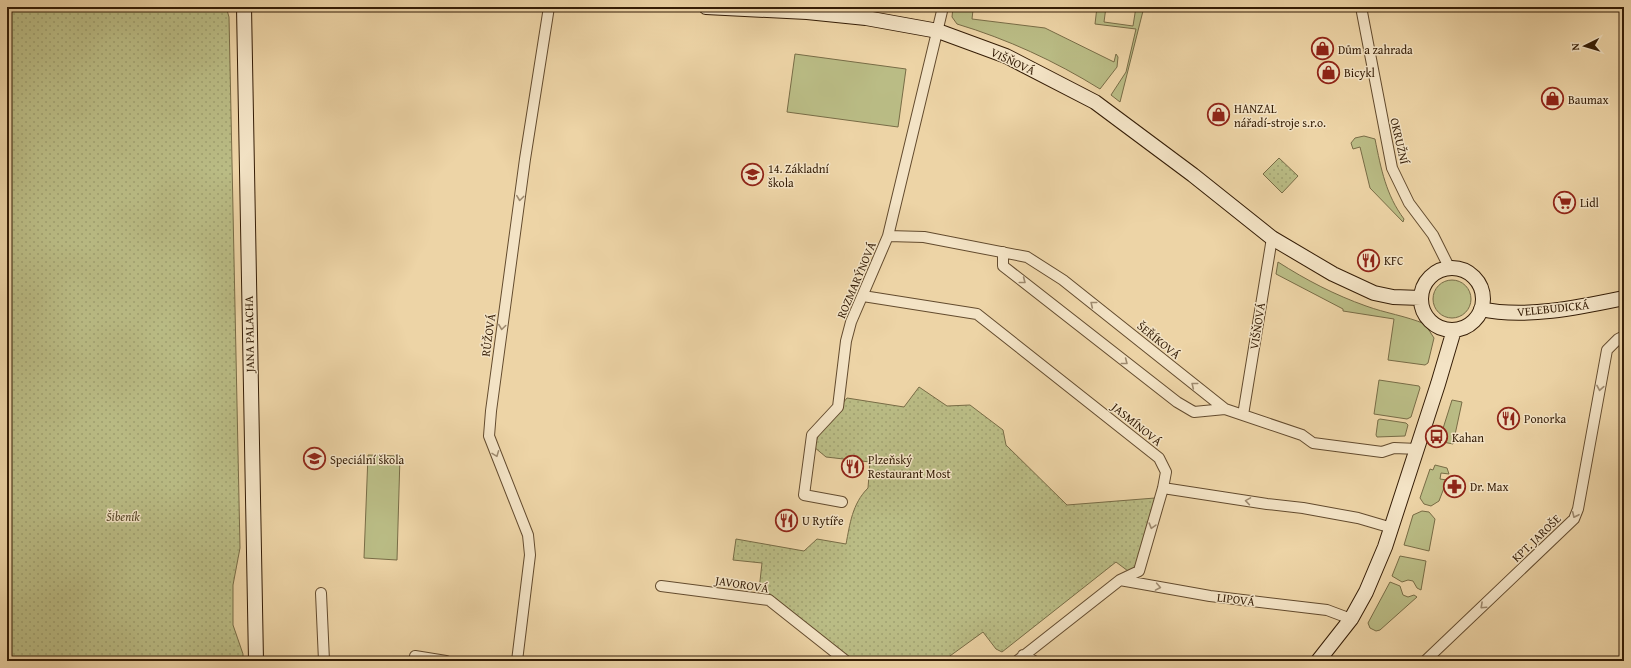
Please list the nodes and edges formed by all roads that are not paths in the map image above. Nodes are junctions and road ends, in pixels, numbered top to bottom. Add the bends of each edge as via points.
1 (244, 7) edge
2 (549, 7) edge
3 (706, 7) edge
4 (943, 7) edge
5 (1361, 7) edge
6 (938, 31) junction
7 (888, 236) junction
8 (1272, 238) junction
9 (1003, 252) junction
10 (1449, 267) junction
11 (863, 296) junction
12 (1421, 298) junction
13 (1624, 298) edge
14 (1482, 309) junction
15 (1454, 330) junction
16 (1624, 336) edge
17 (1225, 409) junction
18 (1243, 415) junction
19 (1418, 449) junction
20 (1163, 488) junction
21 (842, 502) dead end
22 (1392, 528) junction
23 (1120, 580) junction
24 (661, 586) dead end
25 (321, 593) dead end
26 (1351, 619) junction
27 (1020, 658) edge
28 (415, 659) edge
29 (256, 661) edge
30 (324, 661) edge
31 (446, 661) edge
32 (517, 661) edge
33 (846, 661) edge
34 (1034, 661) edge
35 (1318, 661) edge
36 (1425, 661) edge

1 - 29 street, JANA PALACHA
2 -> 32 street, RŮŽOVÁ via 525,159 489,436 528,535 530,555
3 - 6 street, VIŠŇOVÁ via 866,18
4 - 6 street, ROZMARÝNOVÁ
5 - 10 street, OKRUŽNÍ via 1392,168 1409,203 1433,235
6 - 7 street, ROZMARÝNOVÁ
6 - 8 street, VIŠŇOVÁ via 1006,56 1095,102
7 - 9 street, ŠEŘÍKOVÁ via 924,237
7 - 11 street, ROZMARÝNOVÁ
8 - 12 street, VIŠŇOVÁ via 1332,274 1374,293 1392,297
8 - 18 street, VIŠŇOVÁ
17 -> 9 street, ŠEŘÍKOVÁ via 1063,280 1027,258
9 -> 17 street via 1003,266 1177,402 1194,412
10 - 12 street via 1440,269 1429,277 1422,289
10 - 14 street via 1459,268 1475,278 1481,286
11 - 20 street, JASMÍNOVÁ via 977,314 1159,458 1166,472
11 - 21 street, ROZMARÝNOVÁ via 851,322 846,341 838,407 812,435 804,495
12 - 15 street via 1422,308 1434,324
13 - 14 street, VELEBUDICKÁ via 1554,310 1506,313
14 - 15 street via 1472,323
15 - 19 street
16 -> 36 street, KPT. JAROŠE via 1607,350 1574,519
17 - 18 street, ŠEŘÍKOVÁ
18 - 19 street, ŠEŘÍKOVÁ via 1302,435 1313,443 1382,452 1394,448
19 - 22 street
22 -> 20 street via 1358,518
20 -> 23 street, JASMÍNOVÁ via 1139,571
22 - 26 street via 1366,592
23 -> 26 street, LIPOVÁ via 1210,596 1326,610
23 - 27 street, JASMÍNOVÁ
24 - 33 street, JAVOROVÁ via 769,600
25 - 30 street
26 - 35 street
27 - 34 street
28 - 31 street

